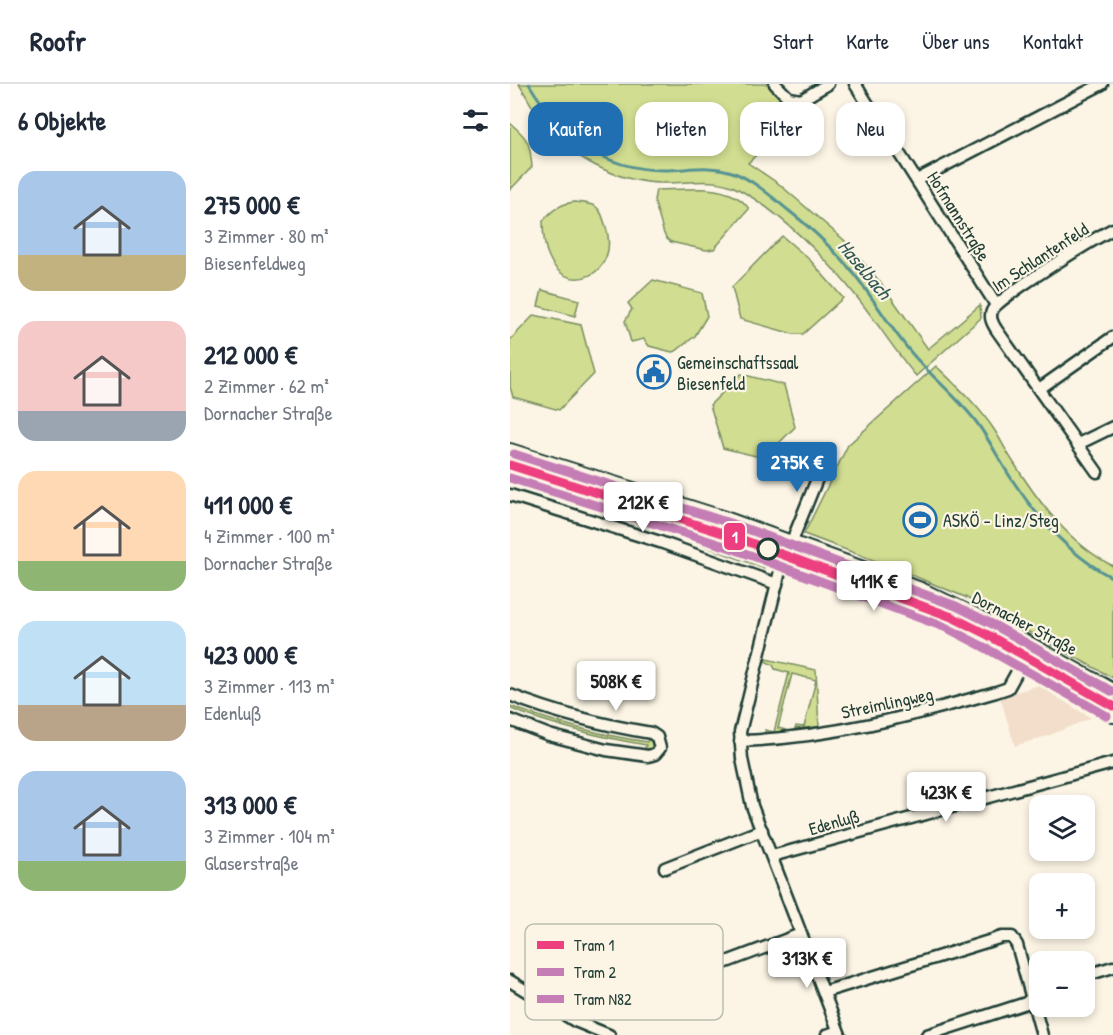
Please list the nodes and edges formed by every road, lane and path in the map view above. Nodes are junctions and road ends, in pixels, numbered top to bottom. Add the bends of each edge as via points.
1 (775, 84) edge
2 (828, 84) edge
3 (855, 84) edge
4 (1102, 84) edge
5 (917, 180) junction
6 (1113, 229) edge
7 (996, 305) junction
8 (1113, 337) edge
9 (1039, 388) junction
10 (1113, 427) edge
11 (1078, 444) junction
12 (510, 451) edge
13 (827, 454) dead end
14 (1097, 472) dead end
15 (510, 474) edge
16 (510, 495) edge
17 (791, 542) junction
18 (783, 564) junction
19 (777, 584) junction
20 (1023, 662) junction
21 (1113, 691) edge
22 (510, 695) edge
23 (1113, 714) edge
24 (510, 720) edge
25 (740, 741) junction
26 (1113, 763) edge
27 (762, 830) junction
28 (771, 856) junction
29 (665, 868) dead end
30 (801, 934) junction
31 (723, 963) edge
32 (1113, 967) edge
33 (1095, 973) edge
34 (1029, 976) edge
35 (510, 981) edge
36 (525, 990) edge
37 (824, 992) junction
38 (1029, 1000) edge
39 (1039, 1017) edge
40 (575, 1020) edge
41 (839, 1033) edge
42 (609, 1035) edge
43 (827, 1035) edge
44 (927, 1035) edge
45 (1042, 1035) edge

1 - 2 street via 789,98 801,100
3 - 5 street, Hofmannstraße
4 - 5 street
5 - 7 street, Hofmannstraße
6 - 7 street, Im Schlantenfeld
7 - 9 street, Im Schlantenfeld via 991,316 996,329
8 - 9 street
9 - 11 street
10 - 11 street
11 - 14 street
12 - 17 street, Dornacher Straße
13 - 17 street
15 - 18 street, Dornacher Straße
16 - 19 street
17 - 18 street
17 - 21 street, Dornacher Straße via 921,590
18 - 19 street
18 - 20 street, Dornacher Straße via 939,618
19 - 25 street via 743,714
20 - 23 street, Dornacher Straße
20 - 25 street, Streimlingweg via 1011,684 1002,691 865,727
22 - 24 street via 554,711 651,733 657,737 660,748 648,756 606,750
25 - 27 street via 749,794
26 - 28 street, Edenluß
27 - 28 street
27 - 29 street
28 - 30 street
30 - 31 street
30 - 37 street
32 - 33 street
34 - 37 street via 1012,937 1002,937
35 - 36 street
37 - 41 street
38 - 44 street
39 - 45 street
40 - 42 street
41 - 43 street

